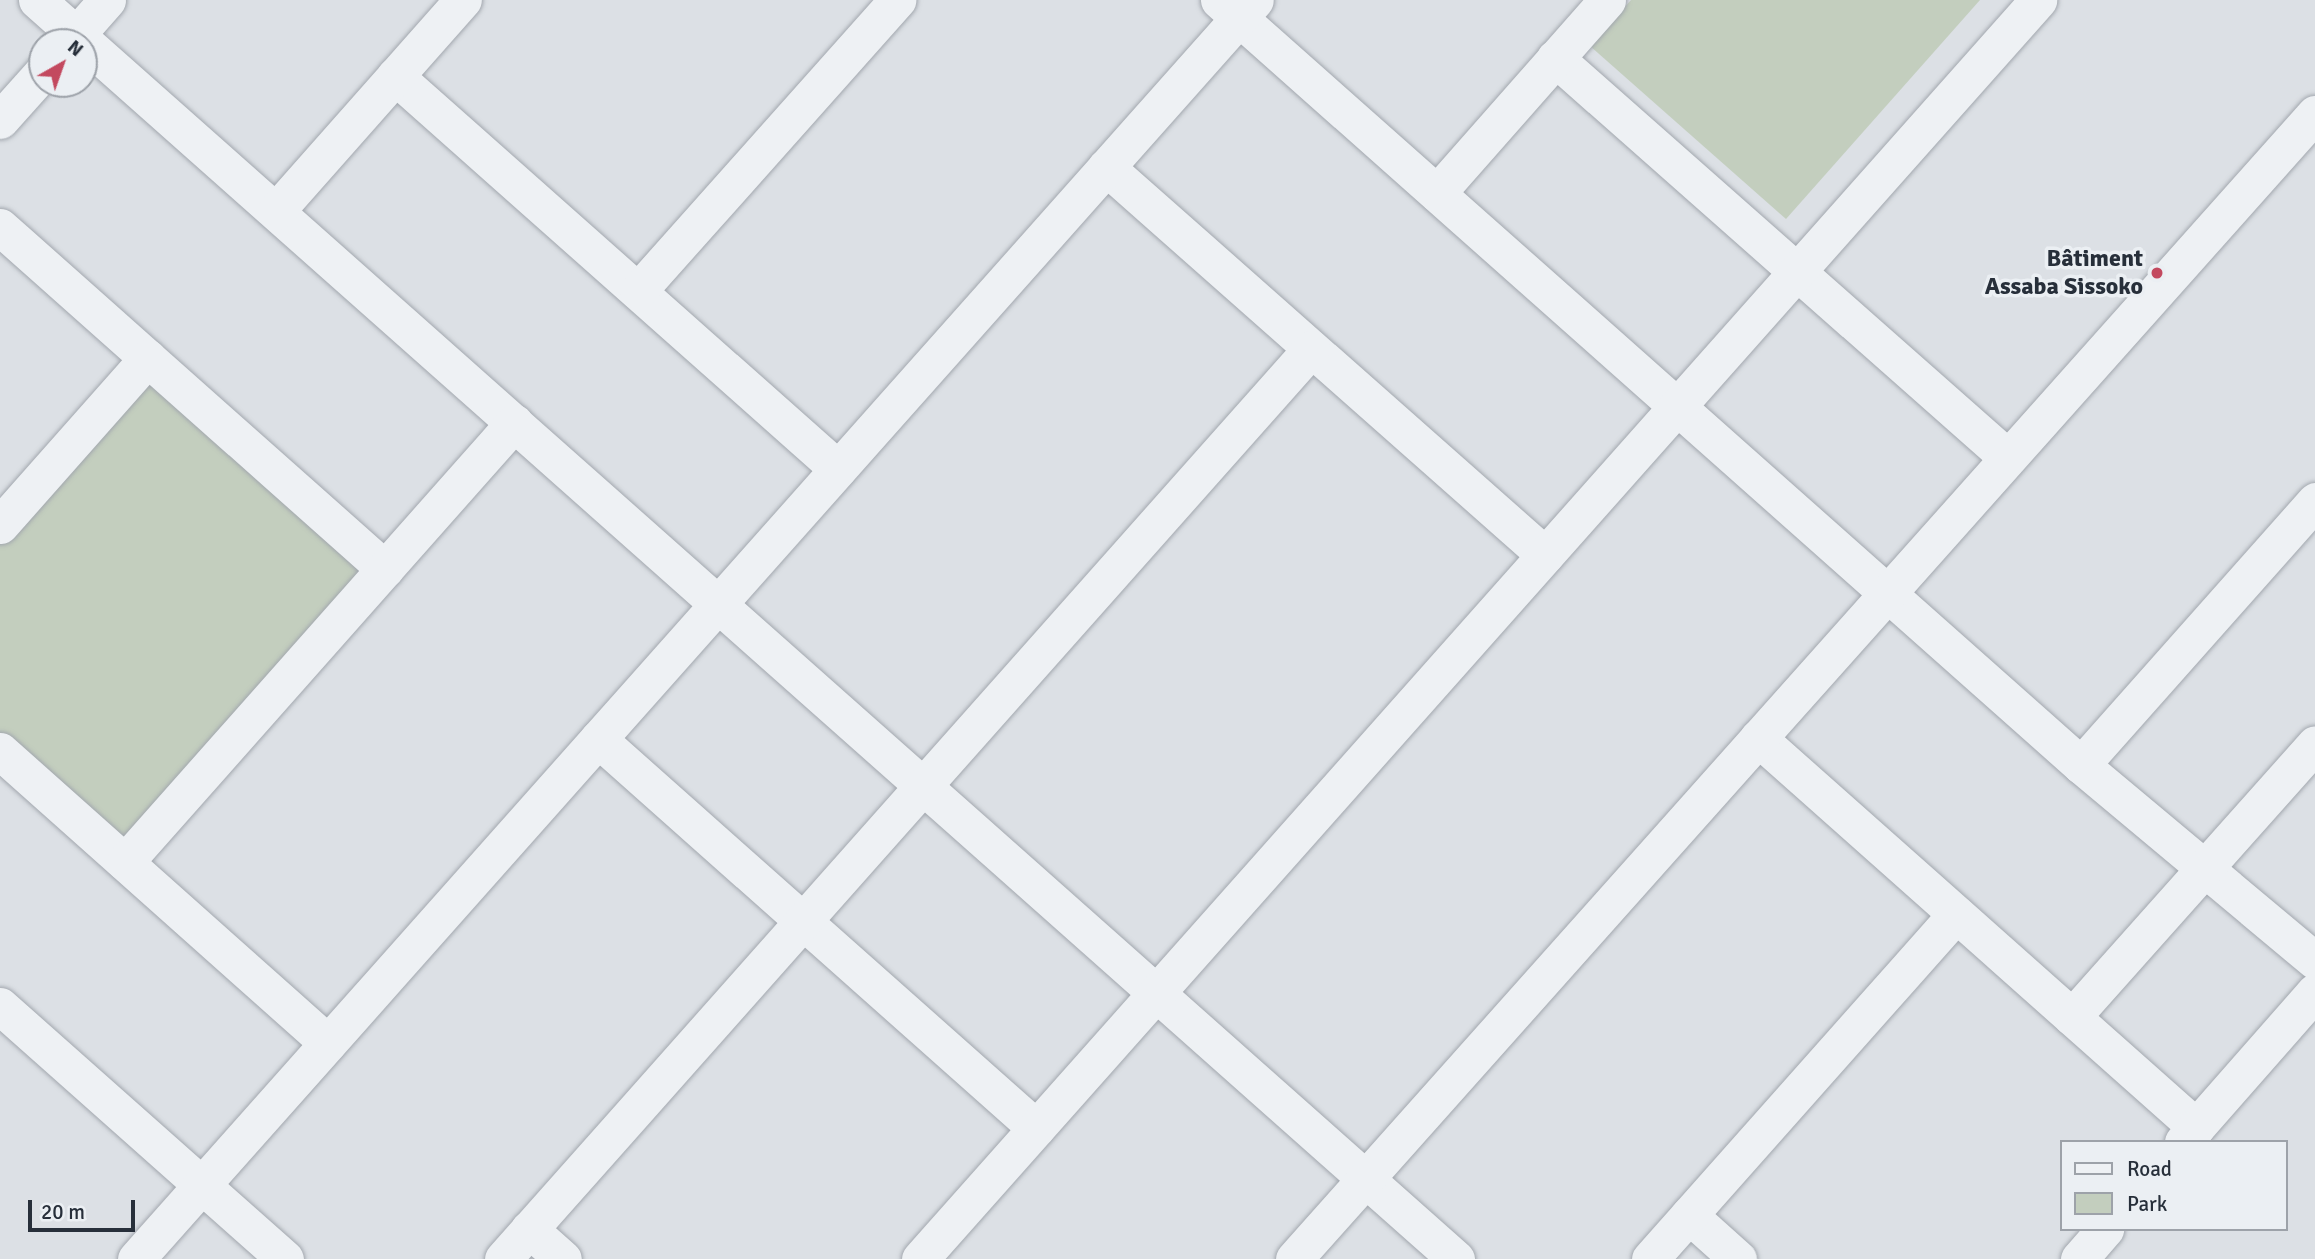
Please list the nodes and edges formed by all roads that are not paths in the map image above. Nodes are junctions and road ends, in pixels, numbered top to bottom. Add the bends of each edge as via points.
1 (37, 0) edge
2 (107, 0) edge
3 (463, 0) edge
4 (897, 0) edge
5 (1607, 0) edge
6 (2038, 0) edge
7 (1238, 6) edge
8 (64, 28) edge
9 (82, 28) edge
10 (1555, 58) junction
11 (98, 59) edge
12 (396, 76) junction
13 (28, 89) edge
14 (2315, 114) edge
15 (0, 120) edge
16 (1107, 167) junction
17 (1437, 193) junction
18 (276, 211) junction
19 (0, 227) edge
20 (1797, 272) junction
21 (638, 291) junction
22 (1311, 349) junction
23 (148, 358) junction
24 (1677, 406) junction
25 (514, 423) junction
26 (2007, 457) junction
27 (838, 469) junction
28 (2315, 501) edge
29 (0, 525) edge
30 (1545, 555) junction
31 (385, 569) junction
32 (1887, 592) junction
33 (718, 604) junction
34 (1758, 738) junction
35 (598, 739) junction
36 (2315, 744) edge
37 (0, 751) edge
38 (2081, 765) junction
39 (923, 786) junction
40 (125, 862) junction
41 (2202, 870) junction
42 (1956, 914) junction
43 (803, 921) junction
44 (2315, 961) edge
45 (2315, 992) edge
46 (1156, 993) junction
47 (1, 1008) edge
48 (2073, 1017) junction
49 (328, 1043) junction
50 (1037, 1128) junction
51 (2189, 1134) edge
52 (1366, 1179) junction
53 (202, 1185) junction
54 (1689, 1215) junction
55 (529, 1229) junction
56 (2103, 1231) edge
57 (136, 1259) edge
58 (285, 1259) edge
59 (503, 1259) edge
60 (563, 1259) edge
61 (920, 1259) edge
62 (1294, 1259) edge
63 (1456, 1259) edge
64 (1650, 1259) edge
65 (1738, 1259) edge
66 (2079, 1259) edge

1 - 8 street
2 - 9 street
3 - 12 street
4 - 21 street
5 - 10 street
6 - 20 street
7 - 16 street
7 - 17 street
10 - 17 street
10 - 20 street
11 - 18 street
12 - 18 street
12 - 21 street
13 - 15 street
14 - 26 street
16 - 22 street
16 - 27 street
17 - 24 street
18 - 25 street
19 - 23 street
20 - 24 street
20 - 26 street
21 - 27 street
22 - 30 street
22 - 39 street
23 - 29 street
23 - 31 street
24 - 30 street
24 - 32 street
25 - 31 street
25 - 33 street
26 - 32 street
27 - 33 street
28 - 38 street
30 - 46 street
31 - 40 street
32 - 34 street
32 - 38 street
33 - 35 street
33 - 39 street
34 - 42 street
34 - 52 street
35 - 43 street
35 - 49 street
36 - 41 street
37 - 40 street
38 - 41 street
39 - 43 street
39 - 46 street
40 - 49 street
41 - 44 street
41 - 48 street
42 - 48 street
42 - 54 street
43 - 50 street
43 - 55 street
45 - 51 street
46 - 50 street
46 - 52 street
47 - 53 street
48 - 51 street
49 - 53 street
50 - 61 street
52 - 62 street
52 - 63 street
53 - 57 street
53 - 58 street
54 - 64 street
54 - 65 street
55 - 59 street
55 - 60 street
56 - 66 street

